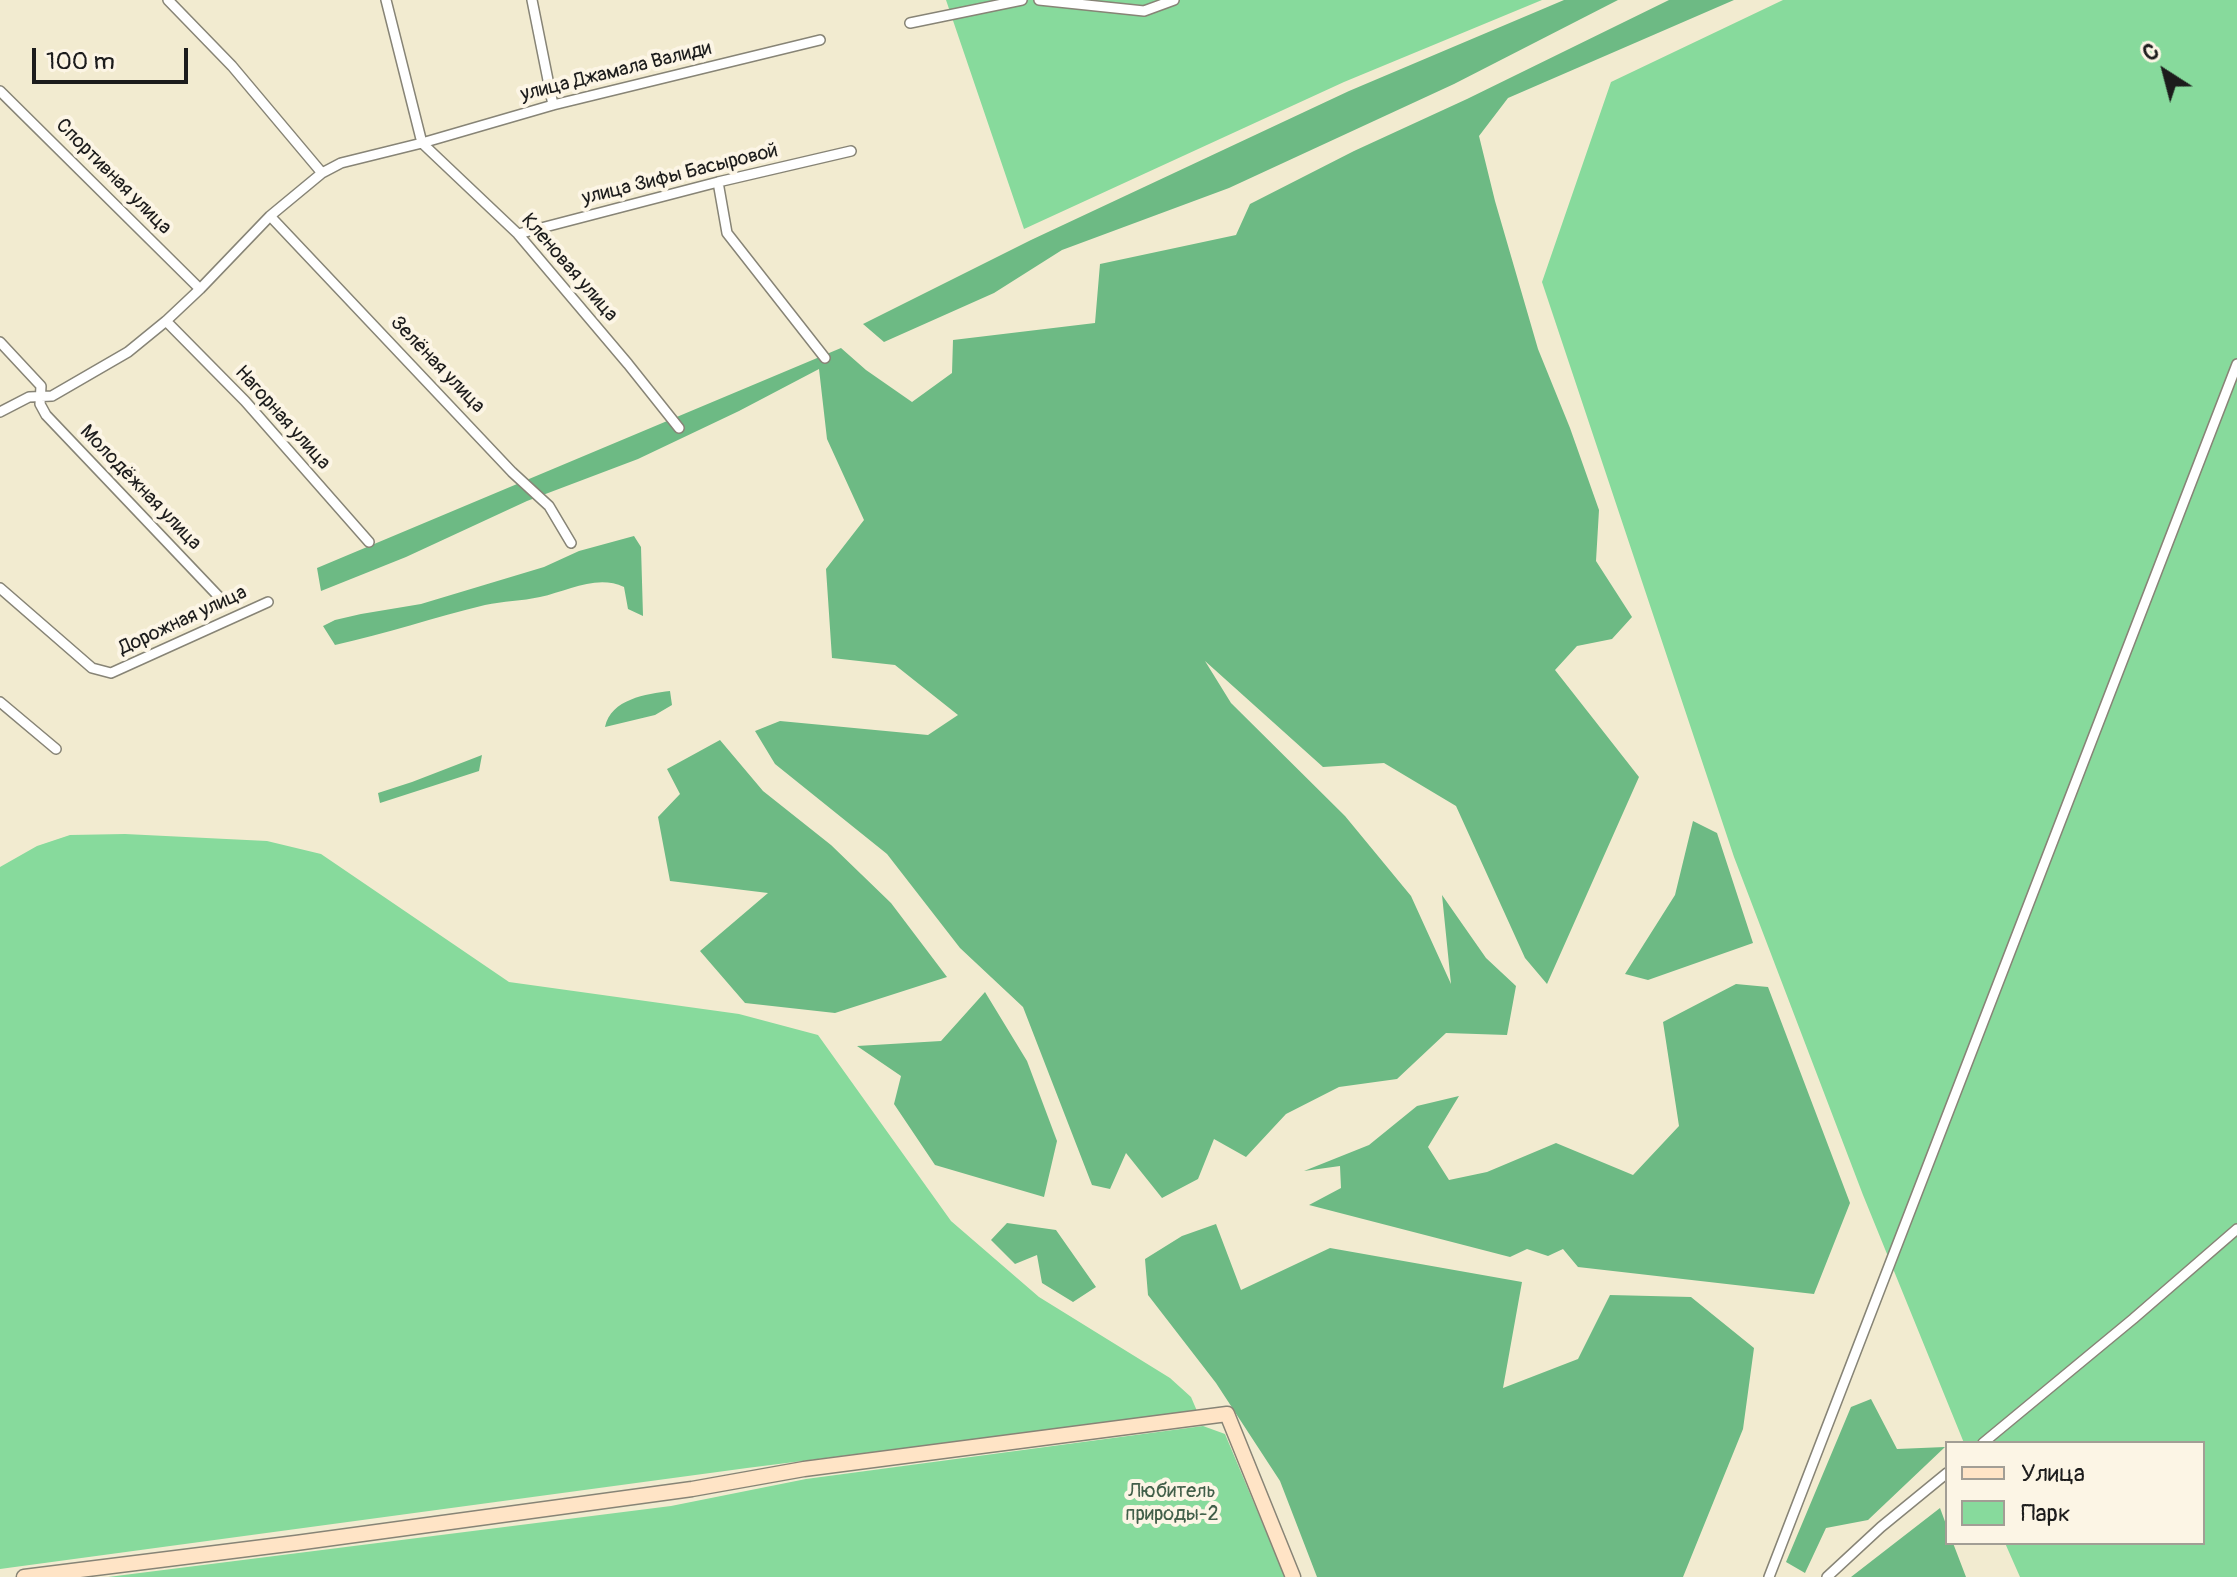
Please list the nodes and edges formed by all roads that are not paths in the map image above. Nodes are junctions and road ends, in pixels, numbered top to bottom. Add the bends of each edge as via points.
1 (168, 0) edge
2 (386, 0) edge
3 (532, 0) edge
4 (1022, 0) edge
5 (1039, 0) edge
6 (1174, 0) edge
7 (910, 23) dead end
8 (820, 40) dead end
9 (0, 91) edge
10 (553, 105) junction
11 (422, 143) junction
12 (851, 151) dead end
13 (322, 173) junction
14 (718, 182) junction
15 (270, 216) junction
16 (518, 234) junction
17 (200, 289) junction
18 (166, 321) junction
19 (0, 342) edge
20 (825, 358) dead end
21 (2237, 364) edge
22 (41, 396) junction
23 (0, 412) edge
24 (679, 428) dead end
25 (369, 542) dead end
26 (571, 543) dead end
27 (0, 588) edge
28 (222, 600) dead end
29 (268, 602) dead end
30 (0, 702) edge
31 (56, 749) dead end
32 (2237, 1229) edge
33 (1985, 1441) edge
34 (1945, 1475) edge
35 (24, 1577) edge
36 (1293, 1577) edge
37 (1769, 1577) edge
38 (1827, 1577) edge

1 - 13 street
2 - 11 street
3 - 10 street
4 - 7 street
5 - 6 street via 1144,11
8 - 10 street, улица Джамала Валиди
9 - 17 street, Спортивная улица
10 - 11 street, улица Джамала Валиди
11 - 13 street, улица Джамала Валиди via 341,163
11 - 16 street, Кленовая улица
12 - 14 street, улица Зифы Басыровой
13 - 15 street, улица Джамала Валиди
14 - 16 street, улица Зифы Басыровой
14 - 20 street via 727,233
15 - 17 street, улица Джамала Валиди
15 - 26 street, Зелёная улица via 549,506
16 - 24 street, Кленовая улица
17 - 18 street, улица Джамала Валиди
18 - 22 street, улица Джамала Валиди via 128,352 52,396
18 - 25 street, Нагорная улица via 245,401
19 - 22 street, Молодёжная улица via 41,386
21 - 37 street
22 - 23 street, улица Джамала Валиди
22 - 28 street, Молодёжная улица via 46,415
27 - 29 street, Дорожная улица via 92,668 111,673
30 - 31 street
32 - 33 street
34 - 38 street
35 - 36 street via 1227,1414

